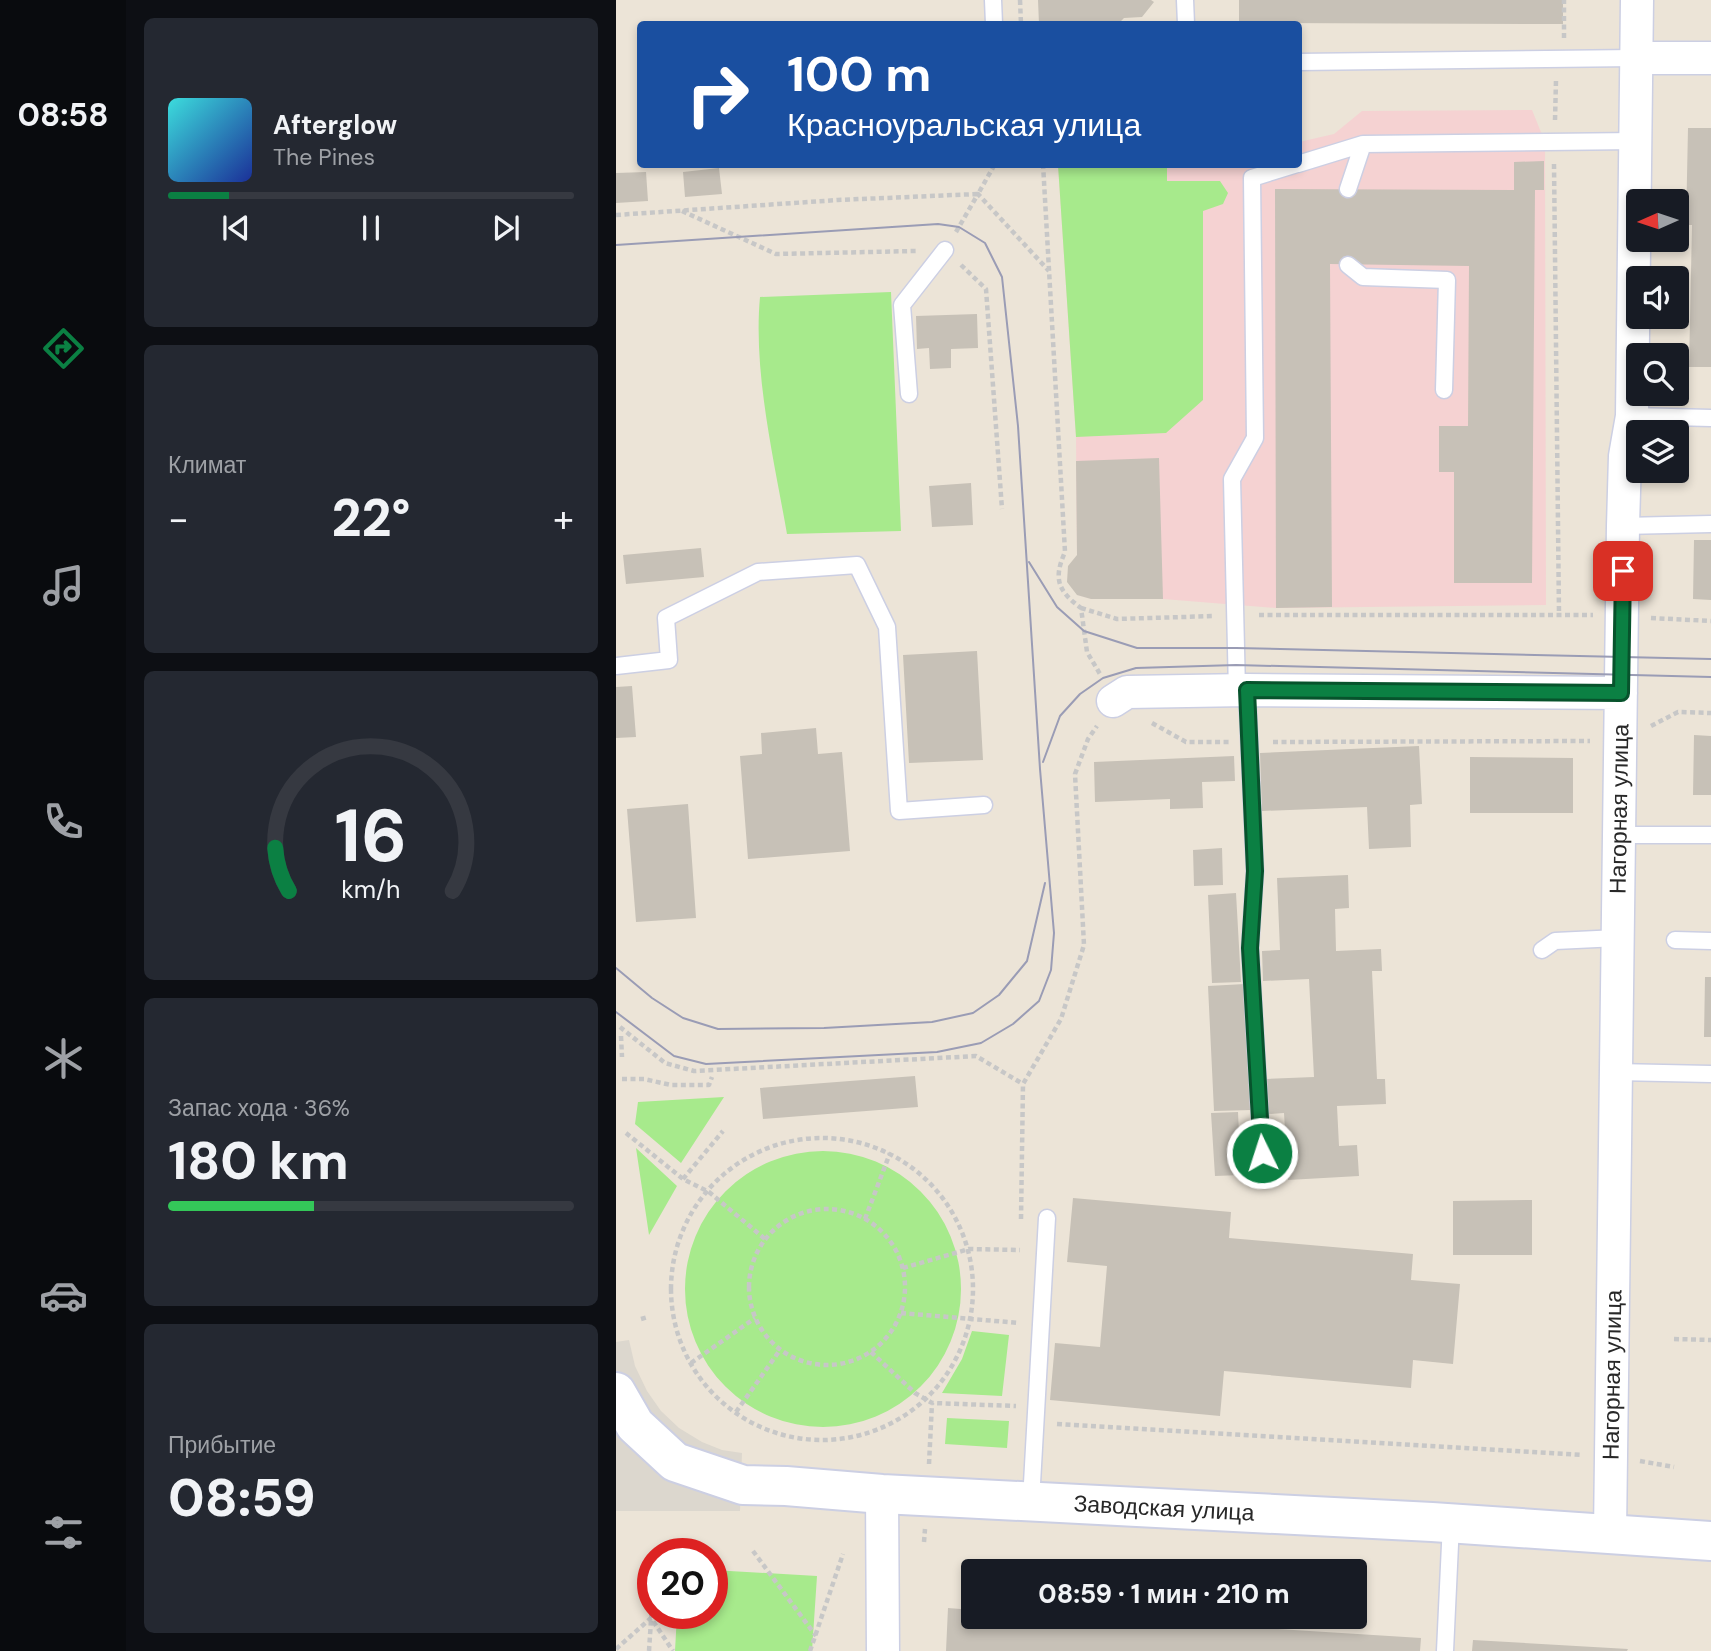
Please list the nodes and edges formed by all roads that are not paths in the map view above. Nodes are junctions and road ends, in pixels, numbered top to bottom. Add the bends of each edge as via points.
1 (993, 0) edge
2 (1185, 0) edge
3 (1637, 0) edge
4 (994, 21) edge
5 (1186, 21) edge
6 (1636, 58) junction
7 (1711, 58) edge
8 (1302, 62) edge
9 (1636, 141) junction
10 (1363, 144) junction
11 (1302, 163) edge
12 (1285, 168) edge
13 (1348, 189) dead end
14 (945, 250) road end
15 (1348, 265) dead end
16 (1444, 390) dead end
17 (909, 394) dead end
18 (1632, 416) junction
19 (1711, 418) edge
20 (1711, 524) edge
21 (1623, 526) junction
22 (616, 666) edge
23 (1242, 690) junction
24 (1621, 693) junction
25 (1113, 701) road end
26 (984, 805) dead end
27 (1619, 835) junction
28 (1711, 835) edge
29 (1618, 938) junction
30 (1675, 940) dead end
31 (1711, 941) edge
32 (1542, 950) dead end
33 (1616, 1072) junction
34 (1711, 1074) edge
35 (1262, 1153) dead end
36 (1047, 1219) dead end
37 (616, 1392) edge
38 (625, 1433) edge
39 (883, 1494) junction
40 (1031, 1501) junction
41 (1451, 1523) junction
42 (1610, 1534) junction
43 (1711, 1541) edge
44 (883, 1651) edge
45 (1445, 1651) edge

1 - 4 lane
2 - 5 lane
3 - 6 street, Нагорная улица
6 - 7 street
6 - 8 lane
6 - 9 street, Нагорная улица
9 - 10 lane
9 - 18 street, Нагорная улица
10 - 11 lane
10 - 13 lane
12 - 23 lane via 1252,178 1255,438 1232,479 1234,615
14 - 17 lane via 902,305
15 - 16 lane via 1363,277 1447,280
18 - 19 lane
18 - 21 street, Нагорная улица via 1625,456
20 - 21 lane
21 - 24 street, Нагорная улица
22 - 26 lane via 669,660 666,618 758,572 857,565 887,627 899,811
23 - 24 street
23 - 25 street via 1127,692
23 - 35 lane via 1255,871 1250,948
24 - 27 street, Нагорная улица
27 - 28 lane
27 - 29 street, Нагорная улица
29 - 32 lane via 1555,941
29 - 33 street, Нагорная улица
30 - 31 lane
33 - 34 lane
33 - 42 street, Нагорная улица
36 - 40 lane
37 - 38 street, Заводская улица
38 - 39 street, Заводская улица via 675,1462 743,1485
39 - 40 street, Заводская улица
39 - 44 street
40 - 41 street, Заводская улица
41 - 42 street, Заводская улица
41 - 45 lane
42 - 43 street, Заводская улица

